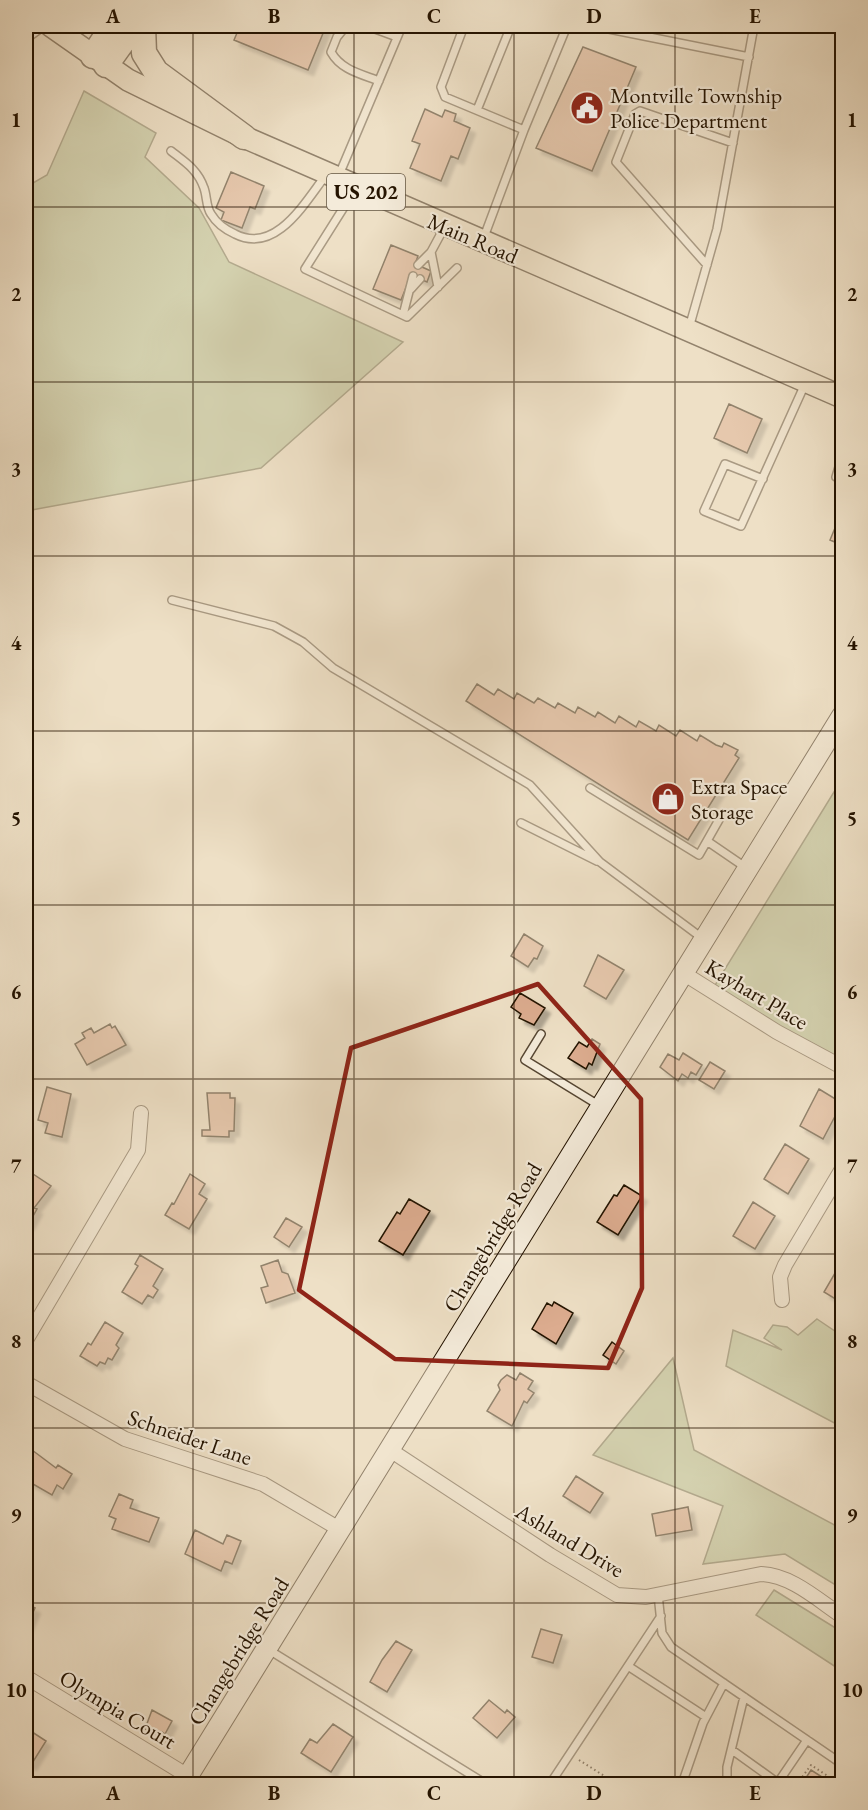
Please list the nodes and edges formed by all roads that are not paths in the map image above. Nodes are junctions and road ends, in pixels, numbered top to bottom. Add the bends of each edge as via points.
1 (44, 26) edge
2 (51, 26) edge
3 (113, 26) edge
4 (134, 26) edge
5 (143, 26) edge
6 (346, 26) edge
7 (367, 26) edge
8 (402, 26) edge
9 (464, 26) edge
10 (511, 26) edge
11 (567, 26) edge
12 (594, 26) edge
13 (754, 26) edge
14 (398, 37) junction
15 (26, 39) edge
16 (748, 57) junction
17 (100, 61) junction
18 (379, 81) junction
19 (477, 110) junction
20 (524, 130) junction
21 (243, 137) junction
22 (733, 143) junction
23 (171, 151) dead end
24 (340, 181) junction
25 (445, 226) junction
26 (483, 242) junction
27 (431, 252) junction
28 (707, 265) junction
29 (421, 267) dead end
30 (457, 268) dead end
31 (417, 278) dead end
32 (438, 287) junction
33 (403, 315) junction
34 (688, 331) junction
35 (806, 381) junction
36 (843, 397) edge
37 (843, 457) edge
38 (763, 479) junction
39 (843, 480) edge
40 (172, 600) dead end
41 (843, 716) edge
42 (590, 788) dead end
43 (720, 818) dead end
44 (521, 823) dead end
45 (707, 841) junction
46 (600, 862) junction
47 (747, 868) junction
48 (704, 939) junction
49 (682, 973) junction
50 (541, 1034) dead end
51 (843, 1067) edge
52 (600, 1106) junction
53 (141, 1113) dead end
54 (843, 1169) edge
55 (782, 1300) dead end
56 (26, 1340) edge
57 (26, 1383) edge
58 (390, 1449) junction
59 (341, 1530) junction
60 (658, 1593) junction
61 (661, 1616) junction
62 (843, 1616) edge
63 (267, 1649) junction
64 (628, 1666) junction
65 (26, 1677) edge
66 (724, 1683) junction
67 (744, 1697) junction
68 (706, 1717) junction
69 (807, 1740) junction
70 (732, 1750) junction
71 (843, 1764) edge
72 (185, 1780) edge
73 (778, 1784) edge
74 (486, 1785) edge
75 (550, 1785) edge
76 (682, 1785) edge
77 (727, 1785) edge

1 - 15 lane
2 - 17 main road, Main Road / US 202
3 - 17 highway
4 - 17 highway
5 - 21 highway via 144,53 156,72
6 - 18 lane via 336,37 331,52 335,60
7 - 14 lane
8 - 14 lane
9 - 19 lane via 441,87 445,97
10 - 19 lane
11 - 20 lane
12 - 16 lane
13 - 16 lane
14 - 18 lane
16 - 22 lane
17 - 21 main road, Main Road / US 202 via 152,93
18 - 24 lane
19 - 20 lane
20 - 26 lane
21 - 24 main road, Main Road / US 202
22 - 28 lane
22 - 28 lane via 640,111 635,114 616,162
23 - 24 lane via 196,171 210,214 223,228 243,238 267,237
24 - 25 main road, Main Road / US 202
24 - 33 lane via 305,269
25 - 26 main road, Main Road / US 202
25 - 27 lane
26 - 34 main road, Main Road / US 202
27 - 29 lane
27 - 32 lane
28 - 34 lane
30 - 32 lane
31 - 33 lane
32 - 33 lane via 407,317
34 - 35 main road, Main Road / US 202
35 - 36 main road, Main Road / US 202
35 - 38 lane
37 - 39 lane via 836,477
38 - 38 lane via 741,526 704,511 725,464
40 - 46 lane via 256,620 303,642 333,668 530,785
41 - 47 main road, Changebridge Road
42 - 45 lane via 699,855
43 - 45 lane
44 - 46 lane
45 - 47 lane
46 - 48 lane
47 - 48 main road, Changebridge Road
48 - 49 main road, Changebridge Road
49 - 51 street, Kayhart Place via 777,1032
49 - 52 main road, Changebridge Road
50 - 52 lane via 525,1060
52 - 58 main road, Changebridge Road
53 - 56 street via 138,1150
54 - 55 street via 785,1265 780,1277
57 - 59 street, Schneider Lane via 125,1439 263,1484
58 - 59 main road, Changebridge Road
58 - 60 street, Ashland Drive via 608,1591 636,1598
59 - 63 main road, Changebridge Road
60 - 61 lane
60 - 62 street, Ashland Drive via 770,1574 797,1586
61 - 64 lane
61 - 66 lane via 662,1633 671,1647
63 - 72 main road, Changebridge Road
63 - 74 lane
64 - 68 lane
64 - 75 lane
65 - 72 street, Olympia Court
66 - 67 lane
66 - 68 lane
67 - 69 lane
67 - 70 lane
68 - 76 lane
69 - 71 lane
69 - 73 lane
70 - 73 lane
70 - 77 lane

